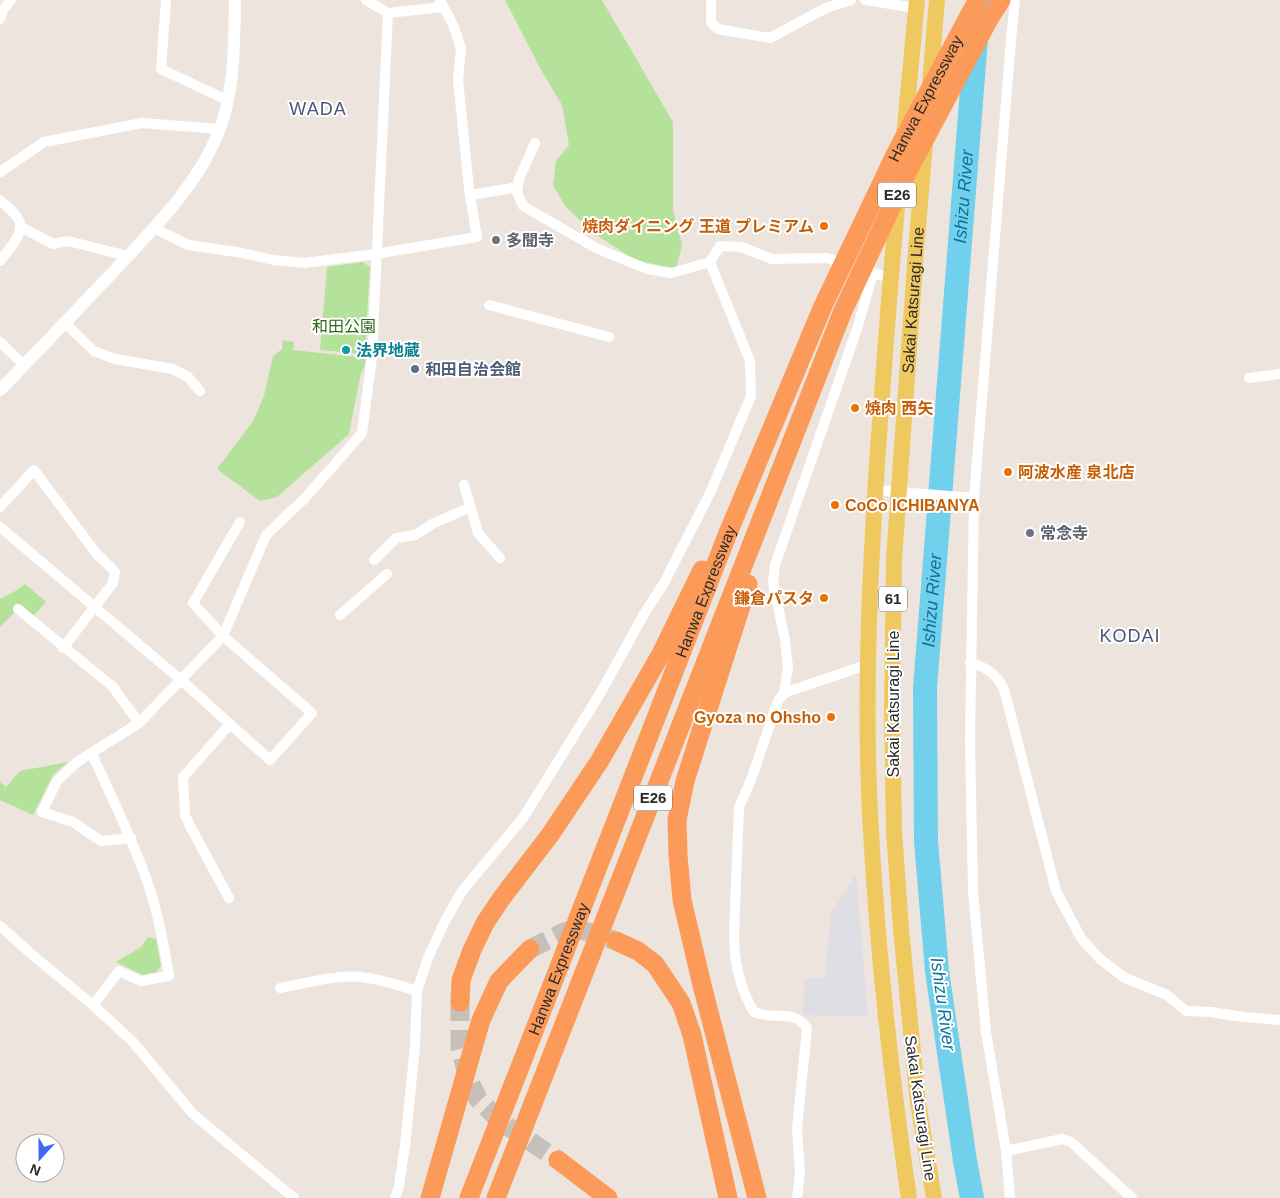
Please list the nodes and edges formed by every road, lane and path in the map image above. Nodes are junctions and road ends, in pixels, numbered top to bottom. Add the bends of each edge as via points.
1 (11, 0) edge
2 (166, 0) edge
3 (235, 0) edge
4 (366, 0) edge
5 (712, 0) edge
6 (851, 0) edge
7 (866, 0) edge
8 (937, 0) edge
9 (978, 0) edge
10 (1001, 0) edge
11 (1015, 0) edge
12 (442, 4) edge
13 (916, 4) edge
14 (388, 13) junction
15 (0, 19) edge
16 (226, 100) junction
17 (219, 129) junction
18 (535, 143) dead end
19 (0, 172) edge
20 (518, 186) junction
21 (470, 195) junction
22 (0, 200) edge
23 (21, 226) junction
24 (154, 228) junction
25 (376, 254) junction
26 (128, 256) junction
27 (0, 261) edge
28 (710, 262) junction
29 (873, 273) junction
30 (890, 278) junction
31 (489, 305) dead end
32 (65, 323) junction
33 (609, 336) dead end
34 (0, 342) edge
35 (24, 365) junction
36 (1280, 374) edge
37 (1249, 378) dead end
38 (0, 390) edge
39 (200, 391) dead end
40 (808, 398) junction
41 (464, 485) dead end
42 (875, 490) junction
43 (906, 493) junction
44 (971, 498) junction
45 (0, 507) edge
46 (471, 507) junction
47 (240, 522) dead end
48 (0, 527) edge
49 (728, 533) junction
50 (500, 558) dead end
51 (374, 560) dead end
52 (387, 574) dead end
53 (94, 608) junction
54 (18, 609) dead end
55 (340, 615) dead end
56 (223, 636) junction
57 (64, 648) junction
58 (970, 663) junction
59 (869, 664) junction
60 (181, 680) junction
61 (784, 693) junction
62 (139, 723) junction
63 (230, 724) junction
64 (92, 754) junction
65 (131, 838) junction
66 (229, 898) dead end
67 (0, 926) edge
68 (616, 941) tunnel mouth
69 (530, 949) tunnel mouth
70 (280, 988) dead end
71 (417, 991) junction
72 (460, 1002) tunnel mouth
73 (93, 1005) junction
74 (1280, 1020) edge
75 (1006, 1151) junction
76 (558, 1160) tunnel mouth
77 (294, 1198) edge
78 (395, 1198) edge
79 (430, 1198) edge
80 (469, 1198) edge
81 (496, 1198) edge
82 (608, 1198) edge
83 (728, 1198) edge
84 (757, 1198) edge
85 (797, 1198) edge
86 (909, 1198) edge
87 (934, 1198) edge
88 (1010, 1198) edge
89 (1132, 1198) edge

1 - 15 street
2 - 16 street via 161,68
3 - 16 street via 234,56
4 - 14 street
5 - 6 street via 711,22 718,29 770,38 826,8
7 - 13 street
8 - 43 main road, Sakai Katsuragi Line / 61
9 - 49 highway, Hanwa Expressway / E26 via 896,153 823,306
10 - 40 highway, Hanwa Expressway / E26 via 911,165 842,313
11 - 44 street
12 - 14 street
12 - 21 street via 461,48 458,80
13 - 30 main road, Sakai Katsuragi Line / 61
14 - 25 street
16 - 17 street
17 - 19 street via 142,123 44,142
17 - 24 street via 198,171
18 - 20 street
20 - 21 street
20 - 28 street via 523,206 596,248 648,269 671,273
21 - 25 street via 477,237
22 - 23 street via 18,218
23 - 26 street via 53,244 68,241
23 - 27 street
24 - 25 street via 188,245 273,260 304,263
24 - 26 street
25 - 56 street via 372,357 362,433 306,497 266,535
26 - 32 street
28 - 29 street via 720,246 741,248 772,259 827,258
28 - 71 street via 750,361 751,396 710,491 664,583 602,692 523,818 462,891 428,958
29 - 30 street
29 - 61 street via 858,326 775,565 773,582 788,667
30 - 42 main road, Sakai Katsuragi Line / 61
31 - 33 street
32 - 35 street
32 - 39 street via 94,351 173,369 188,377
34 - 35 street
35 - 38 street
36 - 37 street
40 - 81 highway, Hanwa Expressway / E26
40 - 84 highway via 685,781 678,820 682,900
41 - 46 street
42 - 43 street
42 - 59 main road, Sakai Katsuragi Line / 61
43 - 44 street
43 - 87 main road, Sakai Katsuragi Line / 61 via 894,559 894,831 900,929 917,1094
44 - 58 street
45 - 53 street via 34,470 114,572 113,583
46 - 50 street via 478,533
46 - 51 street via 434,522 415,536 396,538
47 - 56 street via 193,603
48 - 53 street
49 - 72 highway via 702,571 661,654 599,762 485,923 461,980
49 - 80 highway, Hanwa Expressway / E26
52 - 55 street
53 - 57 street
53 - 60 street
54 - 57 street
56 - 60 street
56 - 63 street via 312,713 270,760
57 - 62 street via 113,687
58 - 74 street via 990,670 1004,689 1056,891 1081,938 1100,959 1125,978 1167,995 1186,1011
58 - 75 street via 973,892 986,1032
59 - 61 street
59 - 86 main road, Sakai Katsuragi Line / 61 via 873,860 894,1097
60 - 62 street
60 - 63 street
61 - 85 street via 778,701 739,807 734,953 737,972 754,1012 793,1016 802,1020 807,1028 797,1128 800,1173
62 - 64 street
63 - 66 street via 182,777 185,815
64 - 65 street
64 - 65 street via 77,762 57,781 42,812 73,822 101,841
65 - 73 street via 160,925 169,976 141,981 119,971
67 - 73 street
68 - 83 highway via 638,951 655,964 681,1003 692,1035
69 - 79 highway via 499,981 481,1020
70 - 71 street via 359,976
71 - 78 street via 405,1146
73 - 77 street via 132,1041 193,1114
75 - 88 street
75 - 89 street via 1062,1139 1071,1142
76 - 82 highway

